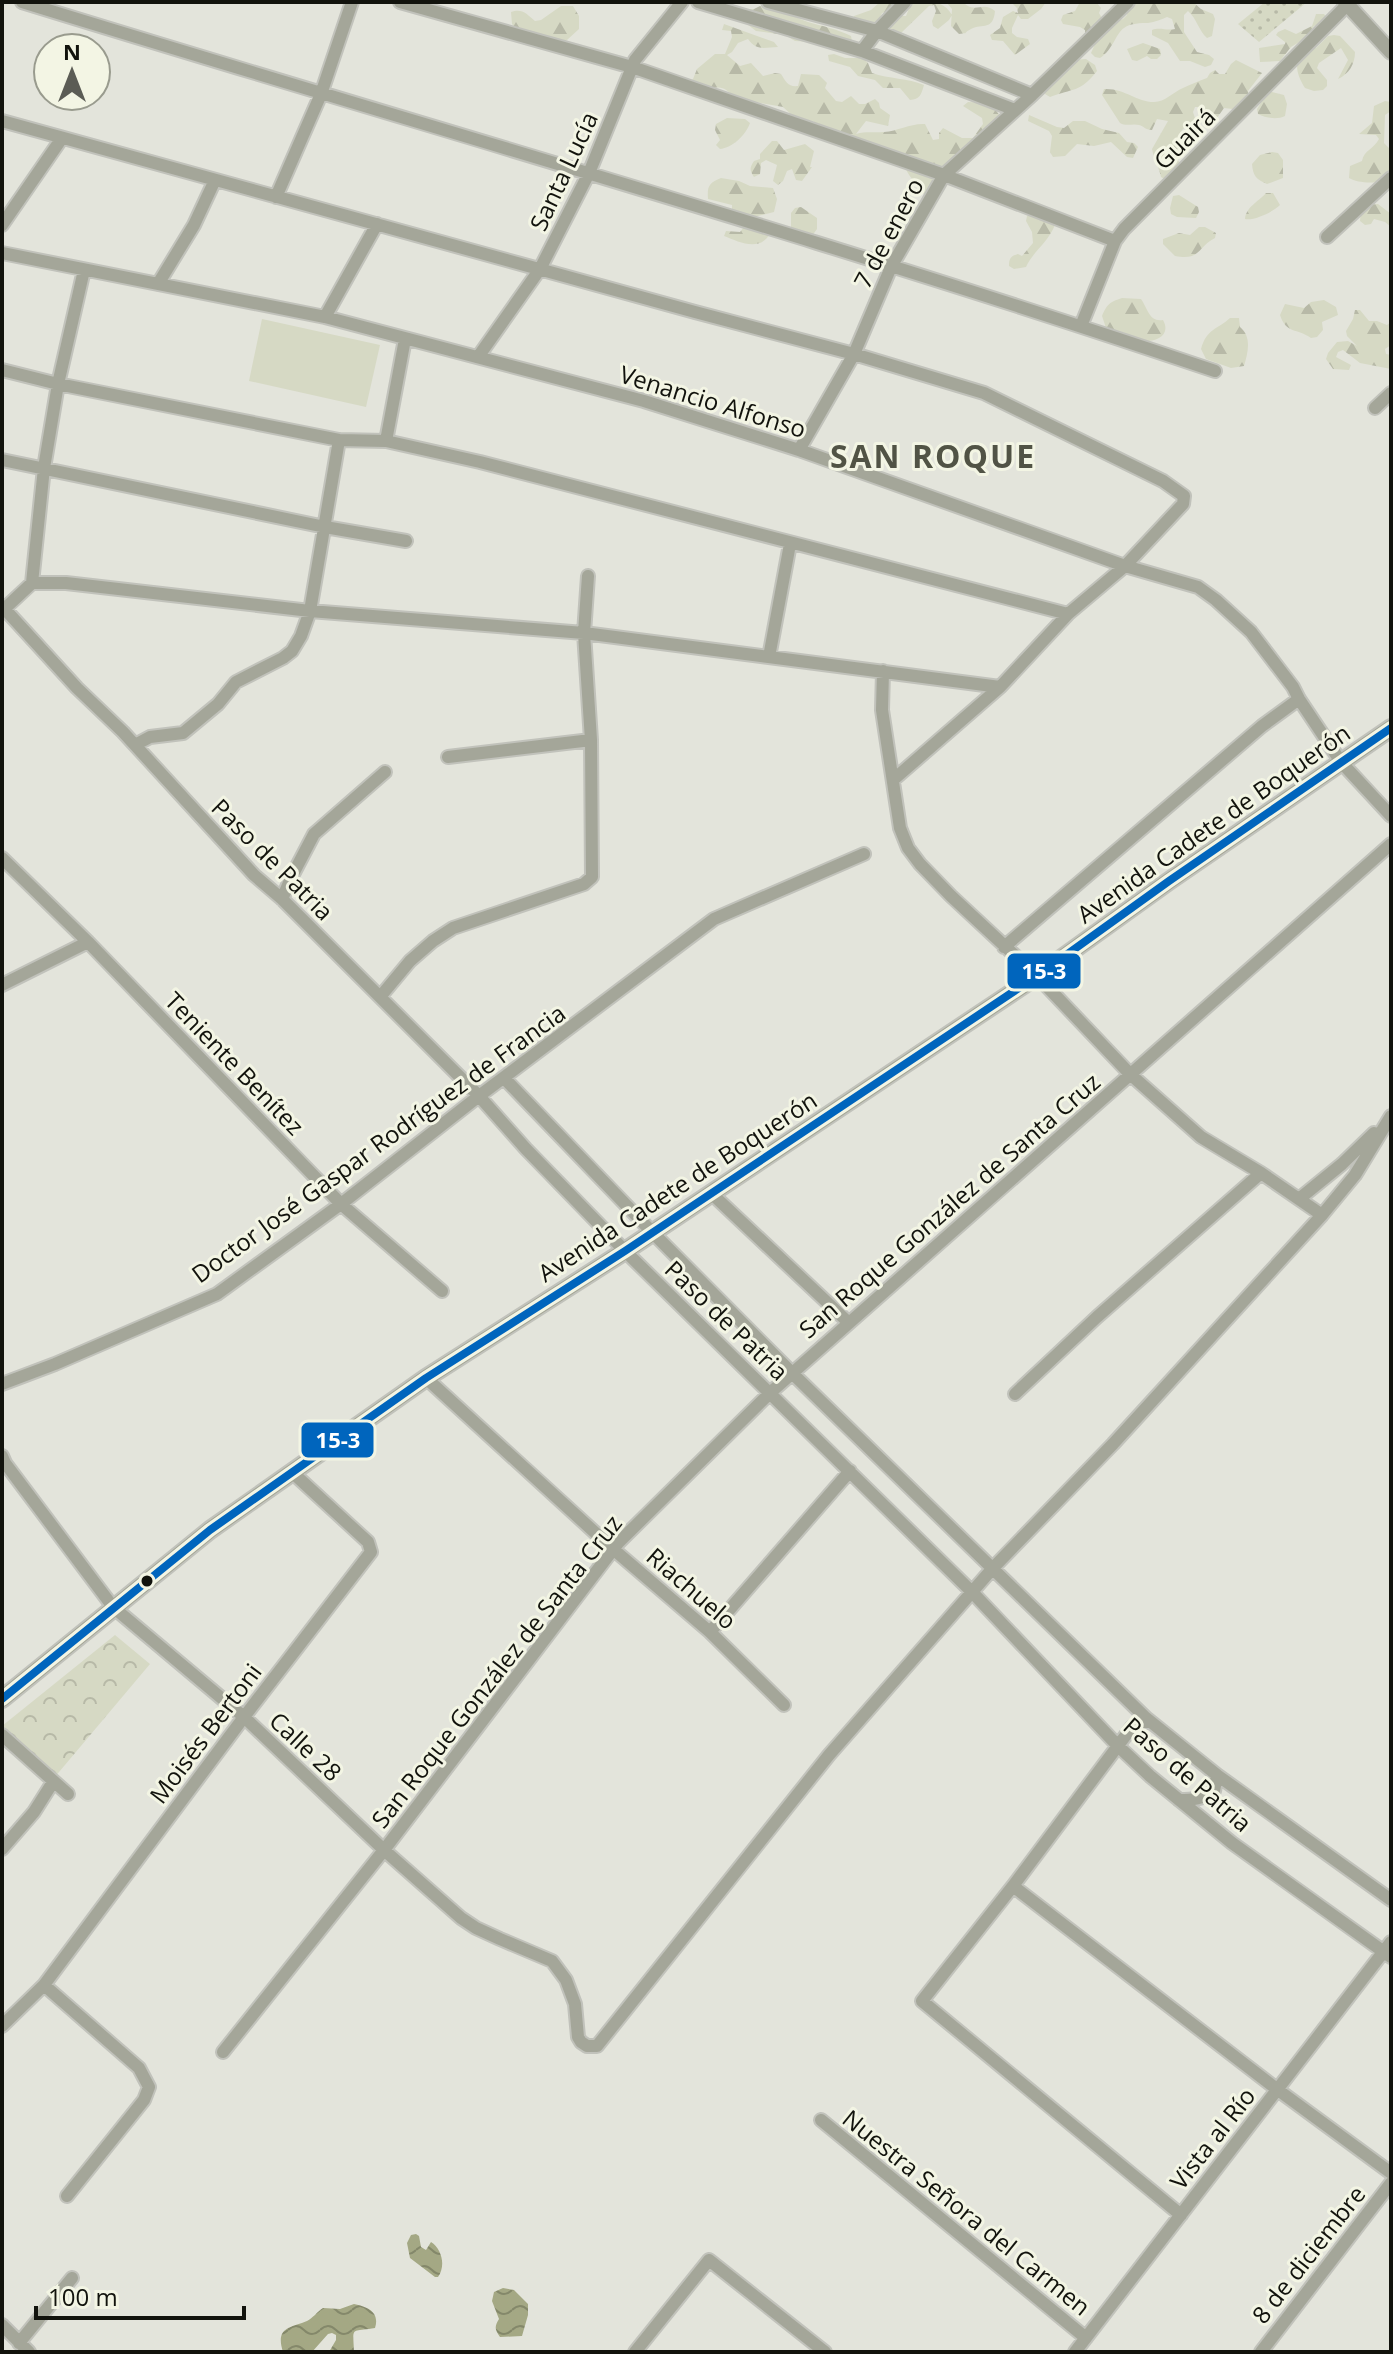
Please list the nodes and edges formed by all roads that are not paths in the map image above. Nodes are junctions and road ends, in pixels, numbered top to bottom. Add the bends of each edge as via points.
1 (22, 2) edge
2 (352, 2) edge
3 (400, 2) edge
4 (682, 2) edge
5 (698, 2) edge
6 (768, 2) edge
7 (905, 2) edge
8 (1128, 2) edge
9 (1347, 3) edge
10 (877, 31) junction
11 (862, 51) junction
12 (1391, 52) edge
13 (632, 67) junction
14 (321, 94) junction
15 (1032, 95) junction
16 (1015, 110) junction
17 (2, 121) edge
18 (62, 138) junction
19 (589, 173) junction
20 (944, 175) junction
21 (1391, 178) edge
22 (215, 180) junction
23 (276, 197) junction
24 (377, 224) junction
25 (2, 225) edge
26 (1327, 237) dead end
27 (1115, 241) junction
28 (2, 253) edge
29 (891, 267) junction
30 (540, 269) junction
31 (84, 270) junction
32 (158, 284) junction
33 (325, 317) junction
34 (1081, 326) junction
35 (405, 339) junction
36 (854, 354) junction
37 (478, 357) junction
38 (2, 370) edge
39 (1215, 371) dead end
40 (58, 384) junction
41 (1391, 393) edge
42 (1375, 408) dead end
43 (339, 440) junction
44 (386, 441) junction
45 (799, 450) junction
46 (2, 460) edge
47 (44, 468) junction
48 (325, 527) junction
49 (406, 541) dead end
50 (790, 544) junction
51 (1125, 566) junction
52 (588, 576) dead end
53 (32, 583) junction
54 (3, 609) edge
55 (310, 611) junction
56 (1068, 614) junction
57 (584, 633) junction
58 (769, 657) junction
59 (883, 671) junction
60 (1000, 687) junction
61 (1299, 699) junction
62 (1391, 728) edge
63 (591, 740) junction
64 (135, 745) junction
65 (448, 757) dead end
66 (1341, 762) junction
67 (385, 772) dead end
68 (893, 780) junction
69 (1391, 816) edge
70 (1391, 844) edge
71 (864, 854) dead end
72 (2, 858) edge
73 (282, 899) junction
74 (88, 942) junction
75 (1004, 947) junction
76 (1037, 976) junction
77 (2, 985) edge
78 (380, 997) junction
79 (1130, 1074) junction
80 (504, 1078) junction
81 (479, 1096) junction
82 (1389, 1118) edge
83 (1261, 1173) junction
84 (711, 1193) junction
85 (1299, 1199) junction
86 (341, 1204) junction
87 (1322, 1215) junction
88 (652, 1232) junction
89 (625, 1251) junction
90 (442, 1291) dead end
91 (849, 1323) junction
92 (792, 1373) junction
93 (426, 1378) junction
94 (2, 1384) edge
95 (771, 1392) junction
96 (1015, 1394) dead end
97 (2, 1456) edge
98 (850, 1471) junction
99 (293, 1473) junction
100 (613, 1549) junction
101 (993, 1568) junction
102 (972, 1592) junction
103 (113, 1607) junction
104 (710, 1632) junction
105 (2, 1699) edge
106 (784, 1705) dead end
107 (244, 1717) junction
108 (1150, 1722) junction
109 (2, 1735) edge
110 (1118, 1746) junction
111 (1217, 1775) junction
112 (53, 1782) junction
113 (68, 1794) dead end
114 (1179, 1800) junction
115 (2, 1849) edge
116 (384, 1850) junction
117 (1013, 1886) junction
118 (1391, 1900) edge
119 (1388, 1950) edge
120 (44, 1985) junction
121 (2, 2026) edge
122 (223, 2052) dead end
123 (1278, 2090) junction
124 (821, 2120) dead end
125 (1391, 2173) edge
126 (1391, 2183) edge
127 (67, 2196) dead end
128 (1181, 2215) junction
129 (72, 2278) dead end
130 (2, 2325) edge
131 (1086, 2338) junction
132 (24, 2347) edge
133 (635, 2352) edge
134 (825, 2352) edge
135 (1075, 2352) edge
136 (1261, 2352) edge

1 - 14 street
2 - 14 street
3 - 13 street
4 - 13 street, Santa Lucía
5 - 11 street
6 - 10 street
7 - 10 street
8 - 15 street, 7 de enero
9 - 12 street
9 - 27 street, Guairá
10 - 11 street
10 - 15 street
11 - 16 street
13 - 19 street, Santa Lucía
13 - 20 street
14 - 19 street
14 - 23 street
15 - 16 street, 7 de enero
16 - 20 street, 7 de enero
17 - 18 street
18 - 22 street
18 - 25 street
19 - 29 street
19 - 30 street, Santa Lucía
20 - 27 street
20 - 29 street, 7 de enero
21 - 26 street
22 - 23 street
22 - 32 street
23 - 24 street
24 - 30 street
24 - 33 street
27 - 34 street, Guairá
28 - 31 street, Venancio Alfonso
29 - 34 street
29 - 36 street, 7 de enero
30 - 36 street
30 - 37 street, Santa Lucía
31 - 32 street, Venancio Alfonso
31 - 40 street
32 - 33 street, Venancio Alfonso
33 - 35 street, Venancio Alfonso
34 - 39 street
35 - 37 street, Venancio Alfonso
35 - 44 street
36 - 45 street, 7 de enero
36 - 51 street via 984,393 1184,496 1183,504
37 - 45 street, Venancio Alfonso
38 - 40 street
40 - 43 street
40 - 47 street
41 - 42 street
43 - 44 street
43 - 48 street
44 - 50 street
45 - 51 street, Venancio Alfonso
46 - 47 street
47 - 48 street
47 - 53 street
48 - 49 street
48 - 55 street
50 - 56 street
50 - 58 street
51 - 56 street
51 - 61 street, Venancio Alfonso via 1198,587 1216,600 1251,632
52 - 57 street
53 - 54 street
53 - 55 street
54 - 64 street, Paso de Patria
55 - 57 street
55 - 64 street via 301,636 283,658 236,682 183,733 150,737
56 - 60 street
57 - 58 street
57 - 63 street
58 - 59 street
59 - 60 street
59 - 68 street via 882,710
60 - 68 street
61 - 66 street, Venancio Alfonso
61 - 75 street
62 - 66 main road, Avenida Cadete de Boquerón
63 - 65 street
63 - 78 street via 593,869 588,882 453,928 410,961
64 - 73 street, Paso de Patria
66 - 69 street, Venancio Alfonso
66 - 76 main road, Avenida Cadete de Boquerón
67 - 73 street via 314,834
68 - 75 street via 908,848
70 - 79 street, San Roque González de Santa Cruz
71 - 80 street, Doctor José Gaspar Rodríguez de Francia via 714,919
72 - 74 street, Teniente Benítez
73 - 78 street, Paso de Patria
74 - 77 street
74 - 86 street, Teniente Benítez
75 - 76 street
76 - 79 street
76 - 84 main road, Avenida Cadete de Boquerón
78 - 81 street, Paso de Patria
79 - 83 street via 1201,1137
79 - 91 street, San Roque González de Santa Cruz
80 - 81 street, Doctor José Gaspar Rodríguez de Francia
80 - 88 street, Paso de Patria
81 - 86 street, Doctor José Gaspar Rodríguez de Francia
81 - 89 street, Paso de Patria
82 - 85 street
82 - 87 street via 1355,1175
83 - 85 street
83 - 96 street
84 - 88 main road, Avenida Cadete de Boquerón
84 - 91 street
85 - 87 street
86 - 90 street, Teniente Benítez
86 - 94 street, Doctor José Gaspar Rodríguez de Francia via 206,1299
87 - 101 street
88 - 89 main road, Avenida Cadete de Boquerón
88 - 92 street, Paso de Patria
89 - 93 main road, Avenida Cadete de Boquerón
89 - 95 street, Paso de Patria
91 - 92 street, San Roque González de Santa Cruz
92 - 95 street, San Roque González de Santa Cruz
92 - 101 street, Paso de Patria
93 - 99 main road, Avenida Cadete de Boquerón
93 - 100 street, Riachuelo
95 - 98 street, Paso de Patria
95 - 100 street, San Roque González de Santa Cruz
97 - 103 street, Calle 28
98 - 102 street, Paso de Patria
98 - 104 street
99 - 103 main road, Avenida Cadete de Boquerón
99 - 107 street, Moisés Bertoni via 368,1542 371,1552
100 - 104 street, Riachuelo
100 - 116 street, San Roque González de Santa Cruz
101 - 102 street
101 - 108 street, Paso de Patria
102 - 110 street, Paso de Patria
102 - 116 street, Calle 28 via 829,1755 597,2046 581,2042 575,2004 552,1961 476,1928
103 - 105 main road, Avenida Cadete de Boquerón
103 - 107 street, Calle 28
104 - 106 street, Riachuelo
107 - 116 street, Calle 28
107 - 120 street, Moisés Bertoni
108 - 110 street via 1132,1727
108 - 111 street, Paso de Patria
109 - 112 street
110 - 114 street, Paso de Patria
110 - 117 street
111 - 114 street via 1214,1791 1207,1796
111 - 118 street, Paso de Patria
112 - 113 street
112 - 115 street
114 - 119 street, Paso de Patria via 1232,1843
116 - 122 street, San Roque González de Santa Cruz
117 - 123 street
117 - 128 street via 922,2001
119 - 123 street, Vista al Río
120 - 121 street, Moisés Bertoni
120 - 127 street via 139,2068 149,2087
123 - 125 street
123 - 128 street, Vista al Río
124 - 131 street, Nuestra Señora del Carmen
126 - 136 street, 8 de diciembre
128 - 131 street, Vista al Río
129 - 132 street
130 - 132 street
131 - 135 street, Vista al Río
133 - 134 street via 709,2260

